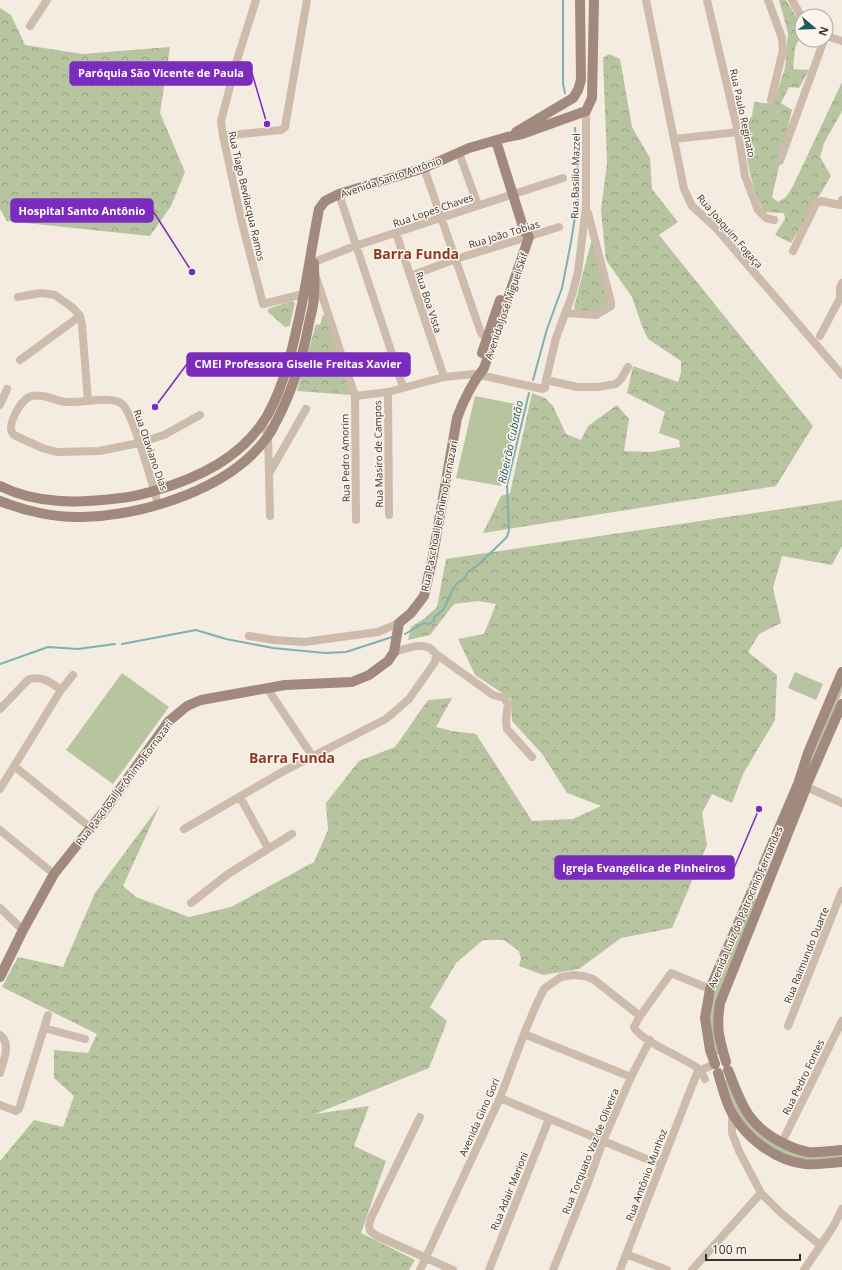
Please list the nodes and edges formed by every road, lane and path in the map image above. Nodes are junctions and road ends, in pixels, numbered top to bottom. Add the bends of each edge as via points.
1 (47, 0) edge
2 (256, 0) edge
3 (307, 0) edge
4 (580, 0) edge
5 (594, 0) edge
6 (646, 0) edge
7 (707, 0) edge
8 (768, 0) edge
9 (30, 26) dead end
10 (821, 48) edge
11 (581, 80) junction
12 (593, 81) junction
13 (771, 100) dead end
14 (586, 111) junction
15 (738, 132) junction
16 (223, 136) junction
17 (508, 137) junction
18 (674, 139) junction
19 (496, 141) junction
20 (459, 153) junction
21 (780, 161) dead end
22 (424, 168) junction
23 (563, 178) dead end
24 (339, 194) junction
25 (513, 194) junction
26 (842, 200) edge
27 (478, 205) junction
28 (586, 206) junction
29 (442, 217) junction
30 (774, 220) dead end
31 (559, 227) dead end
32 (396, 233) junction
33 (525, 236) junction
34 (355, 246) junction
35 (793, 251) dead end
36 (456, 259) junction
37 (312, 266) junction
38 (410, 276) junction
39 (842, 283) edge
40 (304, 294) junction
41 (18, 297) dead end
42 (314, 297) junction
43 (841, 299) edge
44 (566, 312) junction
45 (80, 316) junction
46 (820, 336) dead end
47 (490, 341) junction
48 (20, 360) dead end
49 (628, 367) dead end
50 (479, 375) junction
51 (842, 375) edge
52 (444, 377) junction
53 (546, 380) junction
54 (403, 387) junction
55 (7, 389) dead end
56 (388, 392) junction
57 (355, 396) junction
58 (88, 401) junction
59 (0, 405) edge
60 (306, 409) dead end
61 (200, 415) dead end
62 (262, 422) junction
63 (268, 435) junction
64 (139, 443) junction
65 (270, 472) junction
66 (180, 482) junction
67 (0, 486) edge
68 (154, 491) junction
69 (186, 494) junction
70 (0, 501) edge
71 (158, 504) junction
72 (389, 515) dead end
73 (270, 516) dead end
74 (356, 520) dead end
75 (400, 623) junction
76 (249, 636) dead end
77 (394, 652) junction
78 (436, 654) junction
79 (842, 672) edge
80 (73, 675) dead end
81 (267, 688) junction
82 (61, 690) junction
83 (842, 704) edge
84 (0, 709) edge
85 (313, 757) junction
86 (532, 757) dead end
87 (14, 766) junction
88 (803, 785) junction
89 (0, 789) edge
90 (240, 797) junction
91 (842, 803) edge
92 (91, 828) junction
93 (184, 829) dead end
94 (0, 830) edge
95 (292, 834) dead end
96 (268, 848) junction
97 (54, 874) junction
98 (842, 891) edge
99 (752, 892) junction
100 (762, 897) junction
101 (191, 903) dead end
102 (0, 908) edge
103 (22, 930) junction
104 (0, 977) edge
105 (710, 989) junction
106 (48, 1015) dead end
107 (640, 1016) junction
108 (842, 1021) edge
109 (788, 1026) dead end
110 (44, 1028) junction
111 (524, 1034) junction
112 (0, 1035) edge
113 (85, 1039) dead end
114 (650, 1040) junction
115 (722, 1067) junction
116 (701, 1070) junction
117 (0, 1073) edge
118 (631, 1077) junction
119 (705, 1079) junction
120 (692, 1087) junction
121 (500, 1098) junction
122 (0, 1105) edge
123 (732, 1112) junction
124 (420, 1117) dead end
125 (549, 1119) junction
126 (748, 1134) junction
127 (603, 1141) junction
128 (782, 1142) junction
129 (736, 1143) junction
130 (842, 1150) edge
131 (842, 1162) edge
132 (661, 1165) junction
133 (761, 1193) junction
134 (842, 1209) edge
135 (842, 1224) edge
136 (833, 1227) junction
137 (820, 1245) junction
138 (626, 1254) junction
139 (426, 1258) junction
140 (420, 1270) edge
141 (454, 1270) edge
142 (489, 1270) edge
143 (553, 1270) edge
144 (620, 1270) edge
145 (667, 1270) edge
146 (692, 1270) edge
147 (804, 1270) edge

1 - 9 street
2 - 16 street, Rua Tiago Bevilacqua Ramos via 227,96 221,121
3 - 16 street via 285,127 281,130
4 - 11 main road, Avenida Santo Antônio
5 - 12 main road
6 - 18 street, Rua Joaquim Fogaça
7 - 15 street, Rua Paulo Reginato
8 - 13 street via 782,38 783,50
10 - 21 street
11 - 12 main road
11 - 17 main road, Avenida Santo Antônio via 573,98
12 - 14 main road via 592,98
14 - 17 main road, Avenida Santo Antônio
14 - 28 street, Rua Basilio Mazzel
15 - 18 street
15 - 30 street, Rua Paulo Reginato via 745,176 758,210 766,218
16 - 40 street, Rua Tiago Bevilacqua Ramos via 263,304
17 - 19 main road, Avenida Santo Antônio
18 - 51 street, Rua Joaquim Fogaça via 684,189 692,206 716,228
19 - 20 main road, Avenida Santo Antônio
19 - 25 main road
20 - 22 main road, Avenida Santo Antônio
20 - 27 street
22 - 24 main road, Avenida Santo Antônio
22 - 29 street
23 - 25 street, Rua Lopes Chaves
24 - 34 street
24 - 37 main road, Avenida Santo Antônio via 325,201 319,209
25 - 27 street, Rua Lopes Chaves
25 - 33 main road
26 - 35 street via 840,205 821,201 816,204
27 - 29 street, Rua Lopes Chaves
28 - 44 street, Rua Basilio Mazzel via 578,272
28 - 44 street via 611,304 609,308 596,315
29 - 32 street, Rua Lopes Chaves
29 - 36 street
31 - 33 street, Rua João Tobias
32 - 34 street, Rua Lopes Chaves
32 - 38 street, Rua Boa VIsta
33 - 36 street, Rua João Tobias
33 - 47 main road, Avenida José Miguel Skif
34 - 37 street, Rua Lopes Chaves
34 - 54 street
36 - 38 street, Rua João Tobias
36 - 47 street via 481,333
37 - 40 main road, Avenida Santo Antônio
37 - 42 main road, Avenida Santo Antônio
37 - 57 street, Rua Pedro Amorim
38 - 52 street, Rua Boa VIsta
39 - 43 street
40 - 42 street
40 - 62 main road, Avenida Santo Antônio via 280,390
41 - 45 street via 41,293 55,295
42 - 63 main road, Avenida Santo Antônio via 305,343 290,393
43 - 46 street
44 - 53 street, Rua Basilio Mazzel via 550,359
45 - 48 street
45 - 58 street
47 - 50 main road, Avenida José Miguel Skif via 478,366
49 - 53 street via 616,384 598,387 577,387
50 - 52 street
50 - 53 street via 543,389
50 - 75 main road, Rua Paschoal Jerônimo Fornazari via 464,399 458,418 424,596
52 - 54 street
54 - 56 street
55 - 59 street
56 - 57 street
56 - 72 street, Rua Masiro de Campos
57 - 74 street, Rua Pedro Amorim
58 - 64 street, Rua Otaviano Dias via 114,400 122,403
58 - 64 street via 67,402 36,395 26,398 11,426 14,436 57,452 99,451
60 - 65 street
61 - 64 street via 164,435
62 - 63 street
62 - 66 main road, Avenida Santo Antônio via 240,449 218,466
63 - 65 street
63 - 69 main road, Avenida Santo Antônio via 244,462 214,482
64 - 68 street, Rua Otaviano Dias
65 - 73 street
66 - 68 main road, Avenida Santo Antônio
66 - 69 main road
67 - 68 main road, Avenida Santo Antônio via 19,494 51,501 75,502 102,501
68 - 71 street, Rua Otaviano Dias
69 - 71 main road, Avenida Santo Antônio
70 - 71 main road, Avenida Santo Antônio via 18,508 82,517 139,510
75 - 76 street via 378,632 304,642
75 - 77 main road
77 - 78 street via 422,644 431,647
77 - 81 main road, Rua Paschoal Jerônimo Fornazari via 388,661 369,675 352,682
78 - 85 street via 435,662 408,699 386,719
78 - 86 street via 493,695 504,698 508,704 507,729
79 - 88 main road, Avenida Luiz do Patrocinio Fernandes via 808,753
80 - 82 street
81 - 85 street
81 - 92 main road, Rua Paschoal Jerônimo Fornazari via 201,700 187,706 170,721
82 - 84 street via 45,679 29,679
82 - 87 street
83 - 88 main road, Avenida Luiz do Patrocinio Fernandes
85 - 90 street
87 - 89 street
87 - 92 street
88 - 91 street
88 - 99 main road, Avenida Luiz do Patrocinio Fernandes
88 - 100 main road, Avenida Luiz do Patrocinio Fernandes
90 - 93 street
90 - 96 street
92 - 97 main road, Rua Paschoal Jerônimo Fornazari
94 - 97 street
95 - 96 street
96 - 101 street via 228,874
97 - 103 main road, Rua Paschoal Jerônimo Fornazari
98 - 109 street, Rua Raimundo Duarte
99 - 100 main road
99 - 105 main road, Avenida Luiz do Patrocinio Fernandes
100 - 115 main road, Avenida Luiz do Patrocinio Fernandes via 720,1003 718,1032
102 - 103 street
103 - 104 main road, Rua Paschoal Jerônimo Fornazari
105 - 107 street via 671,972
105 - 115 main road, Avenida Luiz do Patrocinio Fernandes via 705,1018 710,1050
106 - 110 street
107 - 111 street, Avenida Gino Gori via 593,980 574,975 561,977 544,989
107 - 114 street via 635,1029
108 - 128 street, Rua Pedro Fontes
110 - 113 street
110 - 122 street via 19,1109 16,1111
111 - 118 street
111 - 121 street, Avenida Gino Gori
112 - 117 street via 5,1041 6,1053
114 - 116 street
114 - 118 street, Rua Torquato Vaz de Oliveira
115 - 116 street
115 - 119 street
115 - 123 main road, Avenida Luiz do Patrocinio Fernandes
115 - 128 main road, Avenida Luiz do Patrocinio Fernandes via 748,1116 758,1127
116 - 119 street
116 - 120 street, Rua Antônio Munhoz via 697,1073
118 - 127 street, Rua Torquato Vaz de Oliveira
119 - 120 street
120 - 132 street, Rua Antônio Munhoz
121 - 125 street
121 - 139 street, Avenida Gino Gori
123 - 126 main road, Avenida Luiz do Patrocinio Fernandes
123 - 129 street via 732,1133
124 - 139 street via 369,1225 370,1231 377,1236
125 - 127 street
125 - 142 street, Rua Adair Marioni
126 - 129 street
126 - 131 main road, Avenida Luiz do Patrocinio Fernandes via 764,1147 793,1161 805,1164
127 - 132 street
127 - 143 street, Rua Torquato Vaz de Oliveira
128 - 130 main road, Avenida Luiz do Patrocinio Fernandes via 807,1152
129 - 133 street
132 - 138 street, Rua Antônio Munhoz
133 - 137 street
133 - 146 street
134 - 136 street
135 - 136 street
136 - 137 street
137 - 147 street
138 - 144 street, Rua Antônio Munhoz
138 - 145 street
139 - 140 street, Avenida Gino Gori
139 - 141 street

